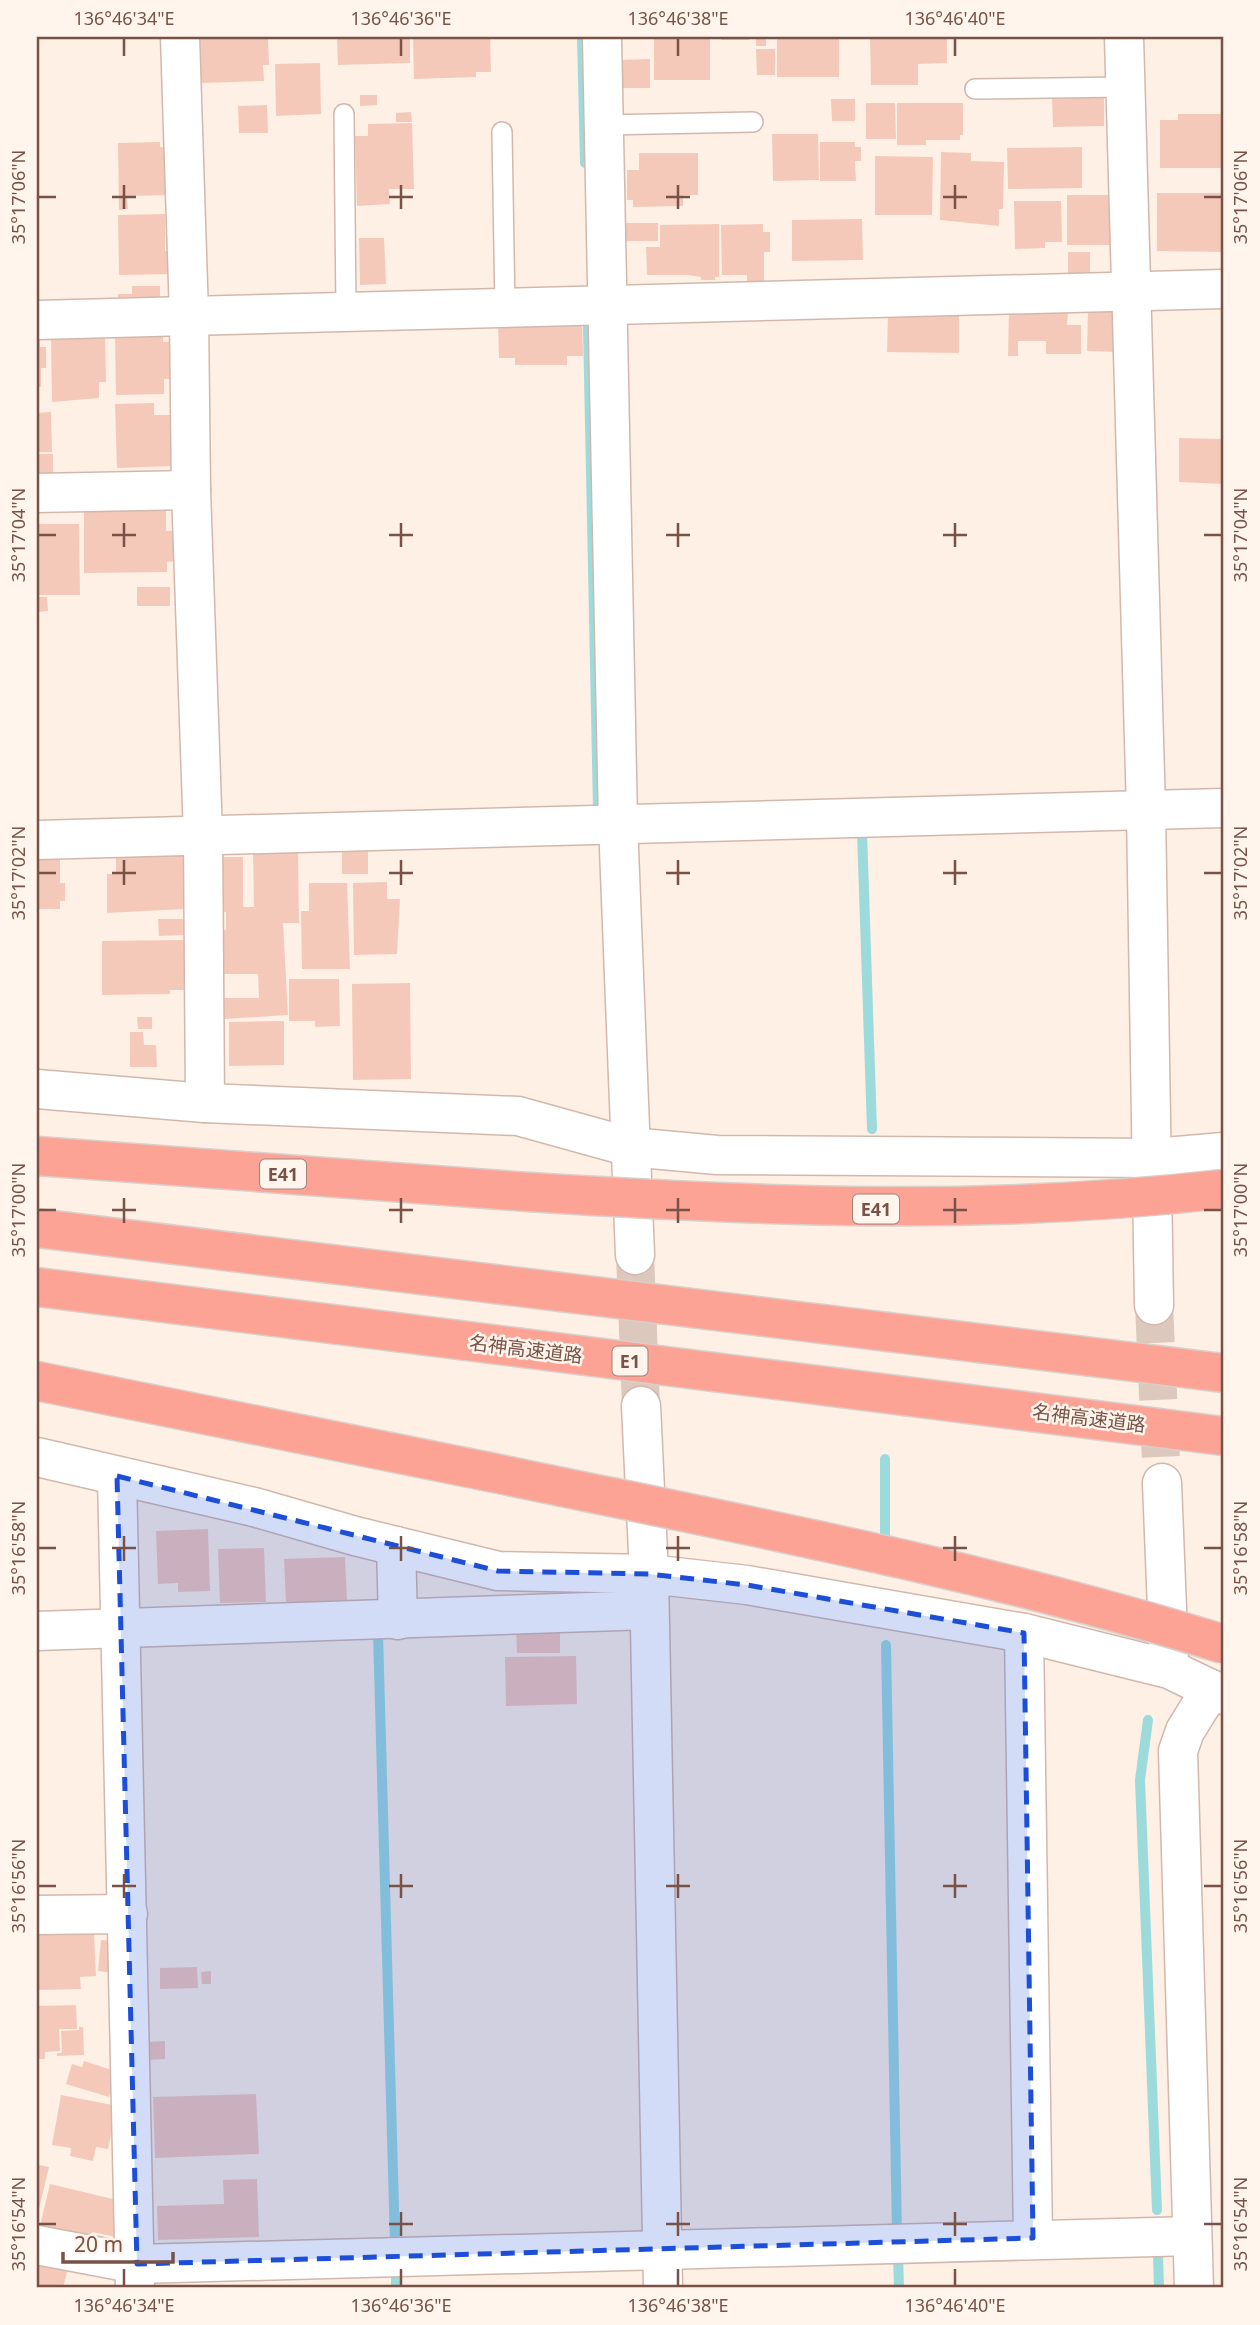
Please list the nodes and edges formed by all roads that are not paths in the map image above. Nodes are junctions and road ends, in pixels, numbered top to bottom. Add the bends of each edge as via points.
1 (180, 37) edge
2 (602, 37) edge
3 (1124, 37) edge
4 (1125, 87) junction
5 (975, 89) dead end
6 (344, 114) dead end
7 (754, 122) dead end
8 (604, 125) junction
9 (502, 132) dead end
10 (1223, 289) edge
11 (1129, 291) junction
12 (609, 306) junction
13 (505, 310) junction
14 (346, 311) junction
15 (189, 315) junction
16 (37, 320) edge
17 (191, 490) junction
18 (37, 493) edge
19 (1223, 808) edge
20 (1146, 810) junction
21 (618, 823) junction
22 (203, 835) junction
23 (37, 839) edge
24 (37, 1089) edge
25 (205, 1103) junction
26 (630, 1147) junction
27 (1223, 1152) edge
28 (37, 1156) edge
29 (1154, 1158) junction
30 (1223, 1189) edge
31 (37, 1228) edge
32 (635, 1255) tunnel mouth
33 (37, 1287) edge
34 (1154, 1305) tunnel mouth
35 (1223, 1373) edge
36 (37, 1381) edge
37 (641, 1406) tunnel mouth
38 (1223, 1436) edge
39 (37, 1457) edge
40 (117, 1476) junction
41 (1162, 1482) tunnel mouth
42 (397, 1546) junction
43 (649, 1592) junction
44 (398, 1620) junction
45 (122, 1628) junction
46 (37, 1631) edge
47 (1024, 1633) junction
48 (1223, 1644) edge
49 (1169, 1669) junction
50 (1217, 1692) edge
51 (128, 1914) junction
52 (37, 1915) edge
53 (1192, 2236) junction
54 (1033, 2238) junction
55 (37, 2245) edge
56 (663, 2248) junction
57 (136, 2276) edge
58 (663, 2288) edge
59 (1194, 2288) edge

1 - 15 street
2 - 8 street
3 - 4 street
4 - 5 lane
4 - 11 street
6 - 14 lane
7 - 8 lane
8 - 12 street
9 - 13 lane
10 - 11 street
11 - 12 street
11 - 20 street
12 - 13 street
12 - 21 street
13 - 14 street
14 - 15 street
15 - 16 street
15 - 17 street
17 - 18 street
17 - 22 street
19 - 20 street
20 - 21 street
20 - 29 street
21 - 22 street
21 - 26 street
22 - 23 street
22 - 25 street
24 - 25 street
25 - 26 street via 518,1116
26 - 29 street via 717,1155
26 - 32 street
27 - 29 street
28 - 30 highway, E41, bridge via 809,1208 995,1208
29 - 30 street
29 - 34 street
31 - 35 highway, bridge
33 - 38 highway, 名神高速道路 / E1, bridge
36 - 48 highway, bridge via 918,1562 1114,1611
37 - 43 street
39 - 40 street
40 - 42 street
40 - 45 street
41 - 49 street
42 - 43 street via 498,1571
42 - 44 street
43 - 44 street
43 - 47 street via 747,1585
43 - 56 street
44 - 45 street
45 - 46 street
45 - 51 street
47 - 49 street
47 - 54 street
49 - 50 street
50 - 53 street via 1185,1731 1178,1751
51 - 52 street
51 - 57 street
53 - 54 street
53 - 59 street
54 - 56 street
55 - 57 street
56 - 57 street
56 - 58 street

